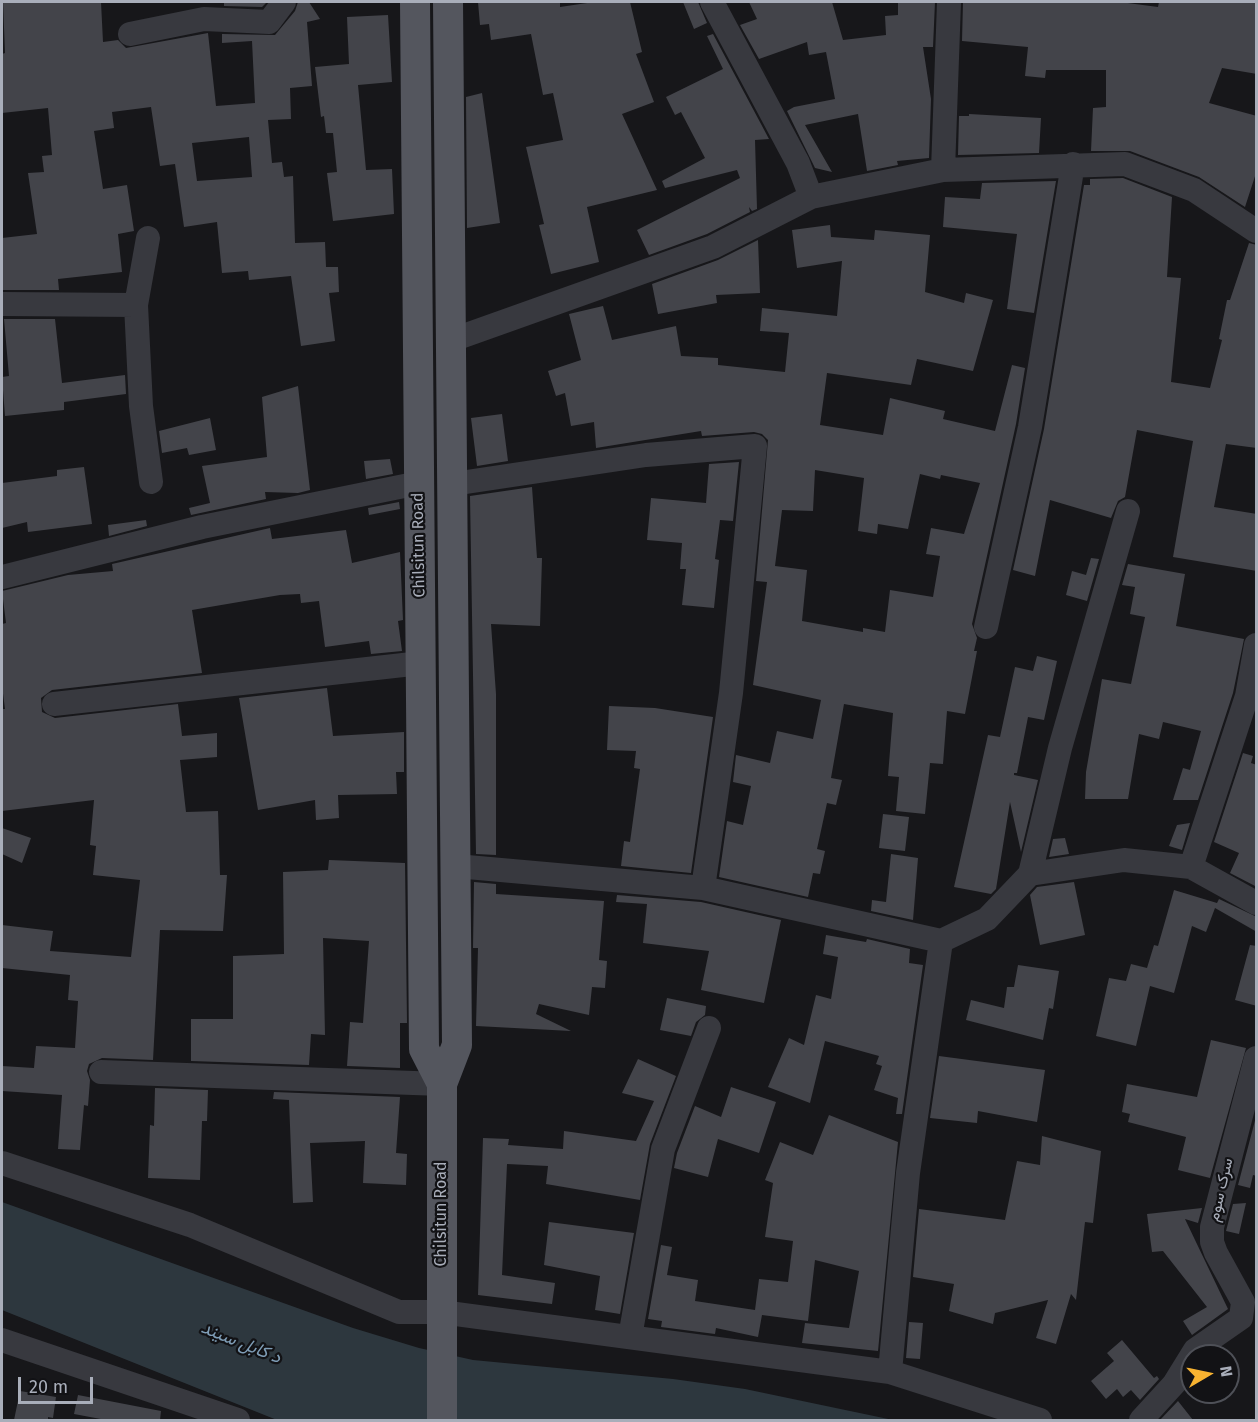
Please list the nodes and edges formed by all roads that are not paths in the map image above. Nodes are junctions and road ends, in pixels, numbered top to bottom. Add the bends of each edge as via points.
1 (284, 2) edge
2 (415, 2) edge
3 (448, 2) edge
4 (712, 2) edge
5 (949, 2) edge
6 (130, 34) dead end
7 (1073, 164) junction
8 (943, 170) junction
9 (812, 196) junction
10 (1257, 231) edge
11 (148, 238) dead end
12 (2, 304) edge
13 (136, 305) junction
14 (452, 340) junction
15 (151, 482) dead end
16 (419, 483) junction
17 (453, 484) junction
18 (1128, 511) dead end
19 (2, 577) edge
20 (986, 627) dead end
21 (1257, 645) edge
22 (421, 663) junction
23 (54, 704) dead end
24 (456, 866) junction
25 (1191, 867) junction
26 (1030, 874) junction
27 (703, 888) junction
28 (1257, 903) edge
29 (941, 941) junction
30 (709, 1028) dead end
31 (1257, 1058) edge
32 (101, 1072) dead end
33 (442, 1084) junction
34 (2, 1163) edge
35 (441, 1312) junction
36 (630, 1337) junction
37 (2, 1340) edge
38 (890, 1372) junction
39 (205, 1417) edge
40 (238, 1420) edge
41 (442, 1420) edge
42 (1040, 1420) edge
43 (1141, 1420) edge

1 - 6 street via 269,22 204,19
2 - 16 main road, Chilsitun Road
3 - 14 main road, Chilsitun Road
4 - 9 street
5 - 8 street
7 - 8 street
7 - 10 street via 1125,164 1194,190
7 - 20 street via 1030,427
8 - 9 street
9 - 14 street via 713,247
11 - 13 street
12 - 13 street
13 - 15 street via 141,406
14 - 17 main road, Chilsitun Road
16 - 19 street via 202,527
16 - 22 main road, Chilsitun Road
17 - 24 main road, Chilsitun Road
17 - 27 street via 646,454 755,446 731,693
18 - 26 street via 1060,748
21 - 25 street via 1246,696
22 - 23 street
22 - 33 main road, Chilsitun Road via 424,1049
24 - 27 street
24 - 33 main road, Chilsitun Road via 457,1045
25 - 26 street via 1124,860
25 - 28 street
26 - 29 street via 987,919
27 - 29 street
29 - 38 street via 908,1173
30 - 36 street via 663,1149
31 - 43 street, سرک سوم via 1212,1227 1216,1253 1243,1302 1240,1318 1195,1350 1174,1384
32 - 33 street
33 - 35 main road, Chilsitun Road
34 - 35 street via 190,1225 399,1312
35 - 36 street
35 - 41 main road, Chilsitun Road
36 - 38 street
37 - 39 street
38 - 42 street
39 - 40 street

